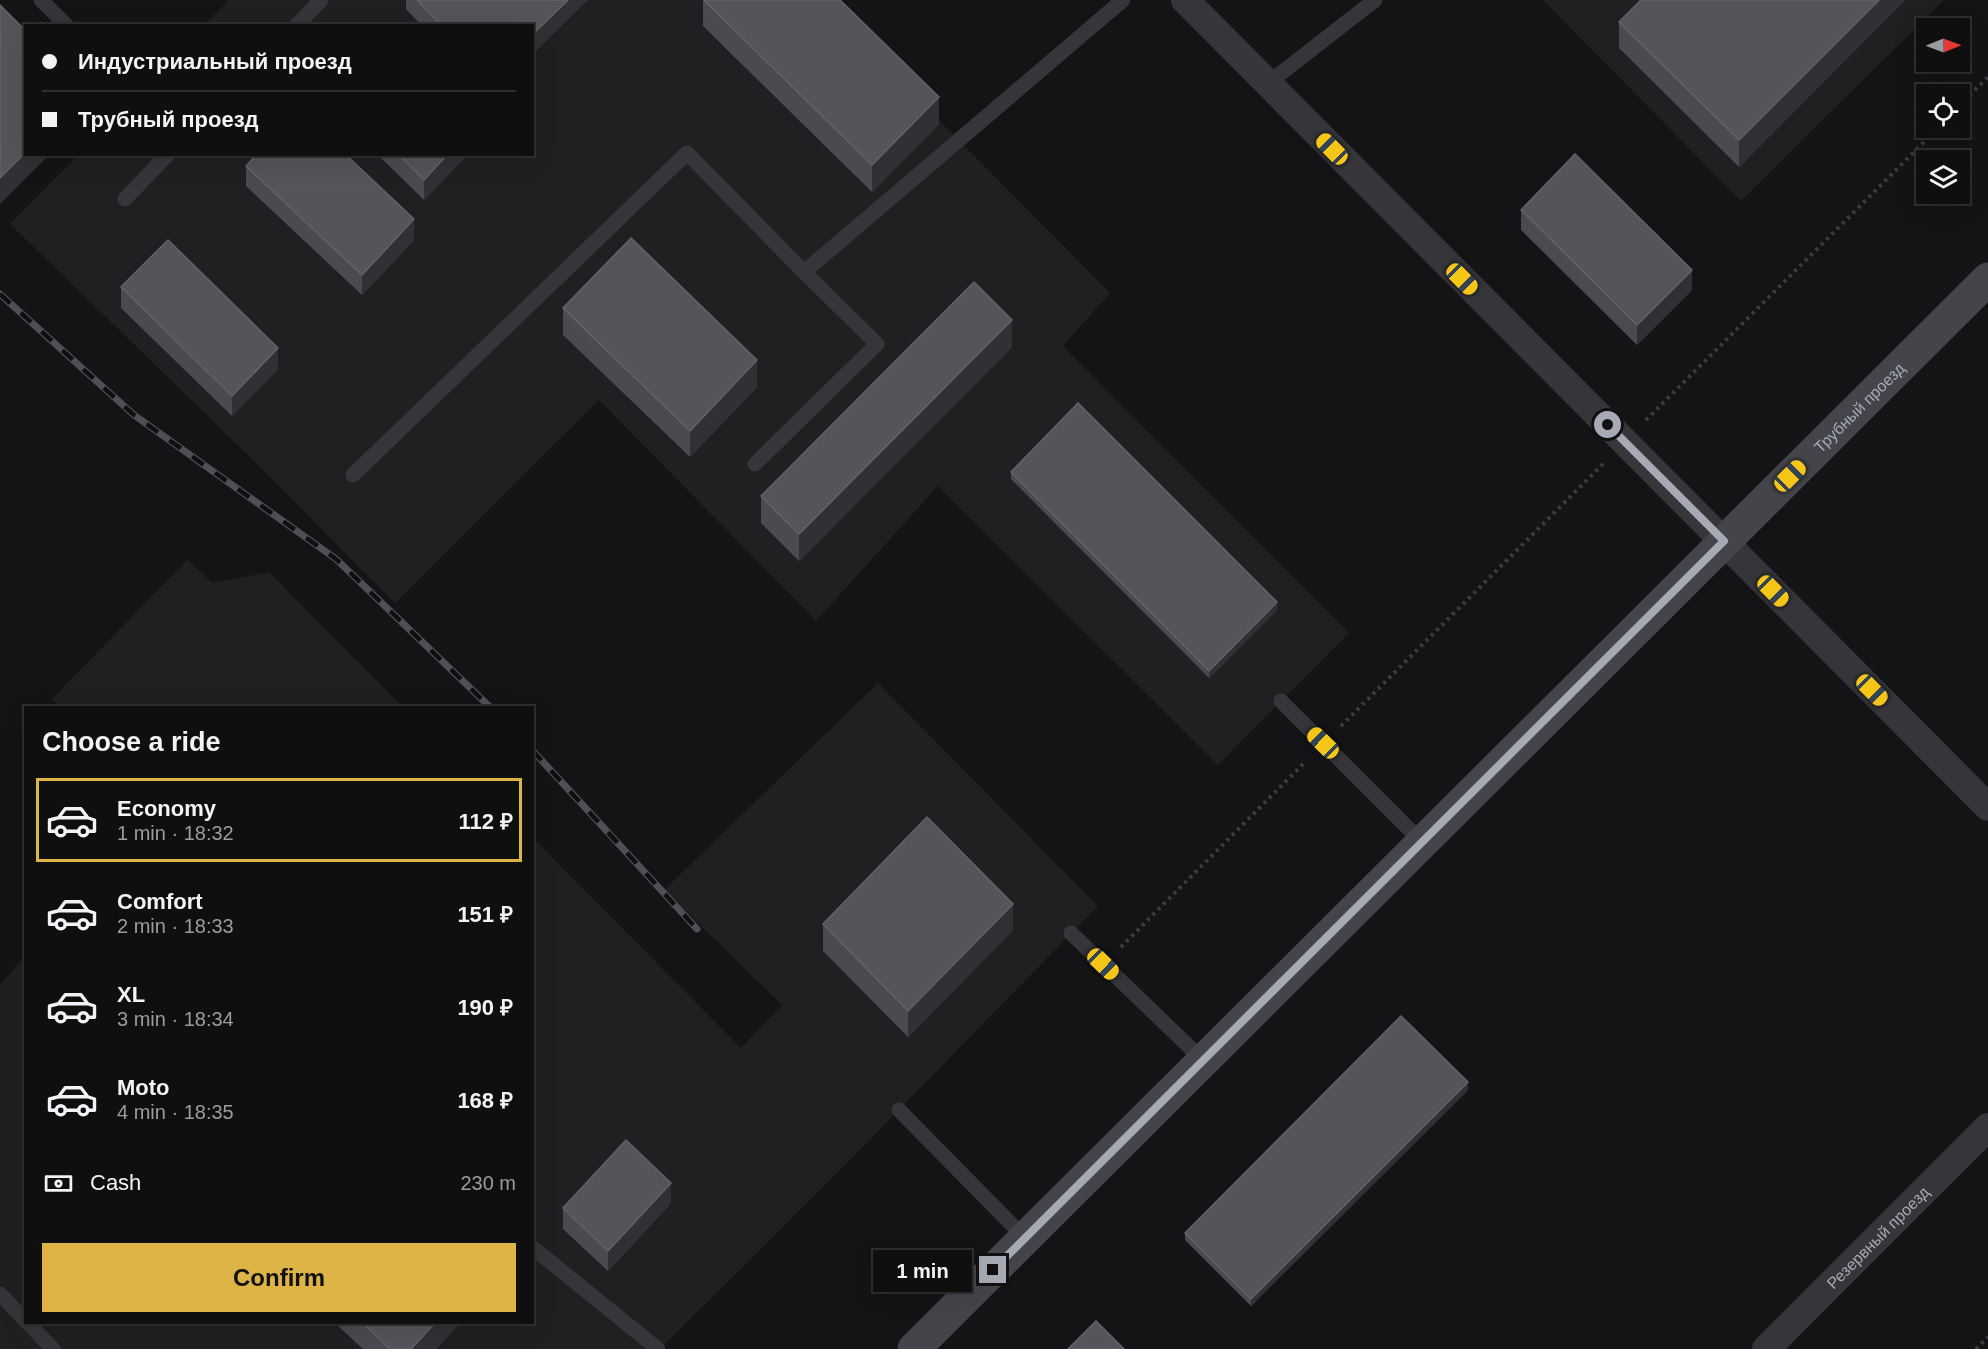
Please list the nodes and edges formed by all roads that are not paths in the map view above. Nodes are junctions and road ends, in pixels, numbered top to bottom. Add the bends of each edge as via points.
1 (41, 0) edge
2 (321, 0) edge
3 (1123, 0) edge
4 (1185, 0) edge
5 (1375, 0) edge
6 (65, 24) edge
7 (298, 24) edge
8 (1267, 84) junction
9 (166, 156) edge
10 (125, 199) dead end
11 (804, 272) junction
12 (1988, 279) edge
13 (755, 464) dead end
14 (353, 475) dead end
15 (1724, 541) junction
16 (1281, 701) dead end
17 (1988, 807) edge
18 (1422, 842) junction
19 (1071, 933) dead end
20 (1203, 1060) junction
21 (899, 1110) dead end
22 (1988, 1127) edge
23 (1025, 1238) junction
24 (534, 1248) edge
25 (0, 1294) edge
26 (24, 1319) edge
27 (29, 1324) edge
28 (53, 1349) edge
29 (658, 1349) edge
30 (914, 1349) edge
31 (1767, 1349) edge

1 - 6 lane
2 - 7 lane
3 - 11 lane
4 - 8 street
5 - 8 lane
8 - 15 street
9 - 10 lane
11 - 13 lane via 877,344
11 - 14 lane via 687,153
12 - 15 street, Трубный проезд
15 - 17 street
15 - 18 street, Трубный проезд
16 - 18 lane
18 - 20 street, Трубный проезд
19 - 20 lane
20 - 23 street, Трубный проезд
21 - 23 lane
22 - 31 street, Резервный проезд
23 - 30 street, Трубный проезд
24 - 29 lane
25 - 26 lane
27 - 28 lane

